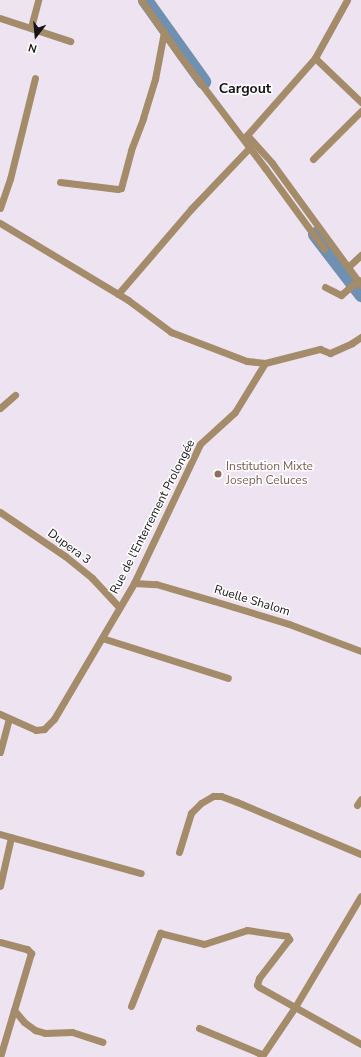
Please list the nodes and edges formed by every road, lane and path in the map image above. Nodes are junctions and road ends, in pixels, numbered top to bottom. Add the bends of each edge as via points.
1 (38, 0) edge
2 (141, 0) edge
3 (347, 0) edge
4 (0, 18) edge
5 (31, 27) junction
6 (164, 32) junction
7 (70, 41) dead end
8 (315, 58) junction
9 (35, 78) dead end
10 (361, 102) edge
11 (361, 111) edge
12 (252, 145) junction
13 (313, 158) dead end
14 (272, 163) junction
15 (265, 168) junction
16 (60, 182) dead end
17 (0, 208) edge
18 (0, 223) edge
19 (324, 249) dead end
20 (361, 255) edge
21 (348, 267) junction
22 (357, 283) edge
23 (325, 287) dead end
24 (118, 294) junction
25 (361, 337) edge
26 (265, 363) junction
27 (15, 394) dead end
28 (0, 408) edge
29 (0, 512) edge
30 (134, 583) junction
31 (119, 607) junction
32 (102, 638) junction
33 (361, 651) edge
34 (228, 678) dead end
35 (0, 714) edge
36 (9, 719) junction
37 (0, 752) edge
38 (0, 834) edge
39 (11, 837) junction
40 (179, 852) dead end
41 (361, 854) edge
42 (141, 873) dead end
43 (0, 886) edge
44 (361, 896) edge
45 (0, 942) edge
46 (131, 1006) dead end
47 (295, 1007) junction
48 (14, 1010) junction
49 (199, 1028) dead end
50 (102, 1042) dead end
51 (361, 1044) edge
52 (0, 1057) edge
53 (262, 1057) edge

1 - 5 street
2 - 6 street
3 - 8 street
4 - 5 street
5 - 7 street
6 - 12 street via 184,62
6 - 16 street via 155,80 121,188
8 - 10 street
8 - 12 street via 247,135
9 - 17 street via 10,179
11 - 13 street
12 - 14 street
12 - 15 street
12 - 24 street via 190,210
14 - 15 street
14 - 21 street
15 - 19 street
18 - 24 street
20 - 21 street
21 - 22 street
22 - 23 street via 341,296
24 - 26 street via 185,339 246,361
25 - 26 street via 330,353 320,349
26 - 30 street, Rue de l'Enterrement Prolongée via 235,412 200,444
27 - 28 street
29 - 31 street, Dupera 3 via 65,556 92,578
30 - 31 street, Rue de l'Enterrement Prolongée
30 - 33 street, Ruelle Shalom via 156,584 214,601 289,624
31 - 32 street, Rue de l'Enterrement Prolongée
32 - 34 street
32 - 36 street, Rue de l'Enterrement Prolongée via 64,703 44,729 36,730
35 - 36 street, Rue de l'Enterrement Prolongée
36 - 37 street
38 - 39 street
39 - 42 street
39 - 43 street
40 - 41 street via 191,814 212,796 221,796
44 - 47 street
45 - 48 street via 27,949 31,953
46 - 47 street via 160,933 204,944 247,930 288,938 288,942 259,978 257,985
47 - 51 street
47 - 53 street
48 - 50 street via 35,1030 45,1033 72,1032
48 - 52 street
49 - 53 street via 259,1053

